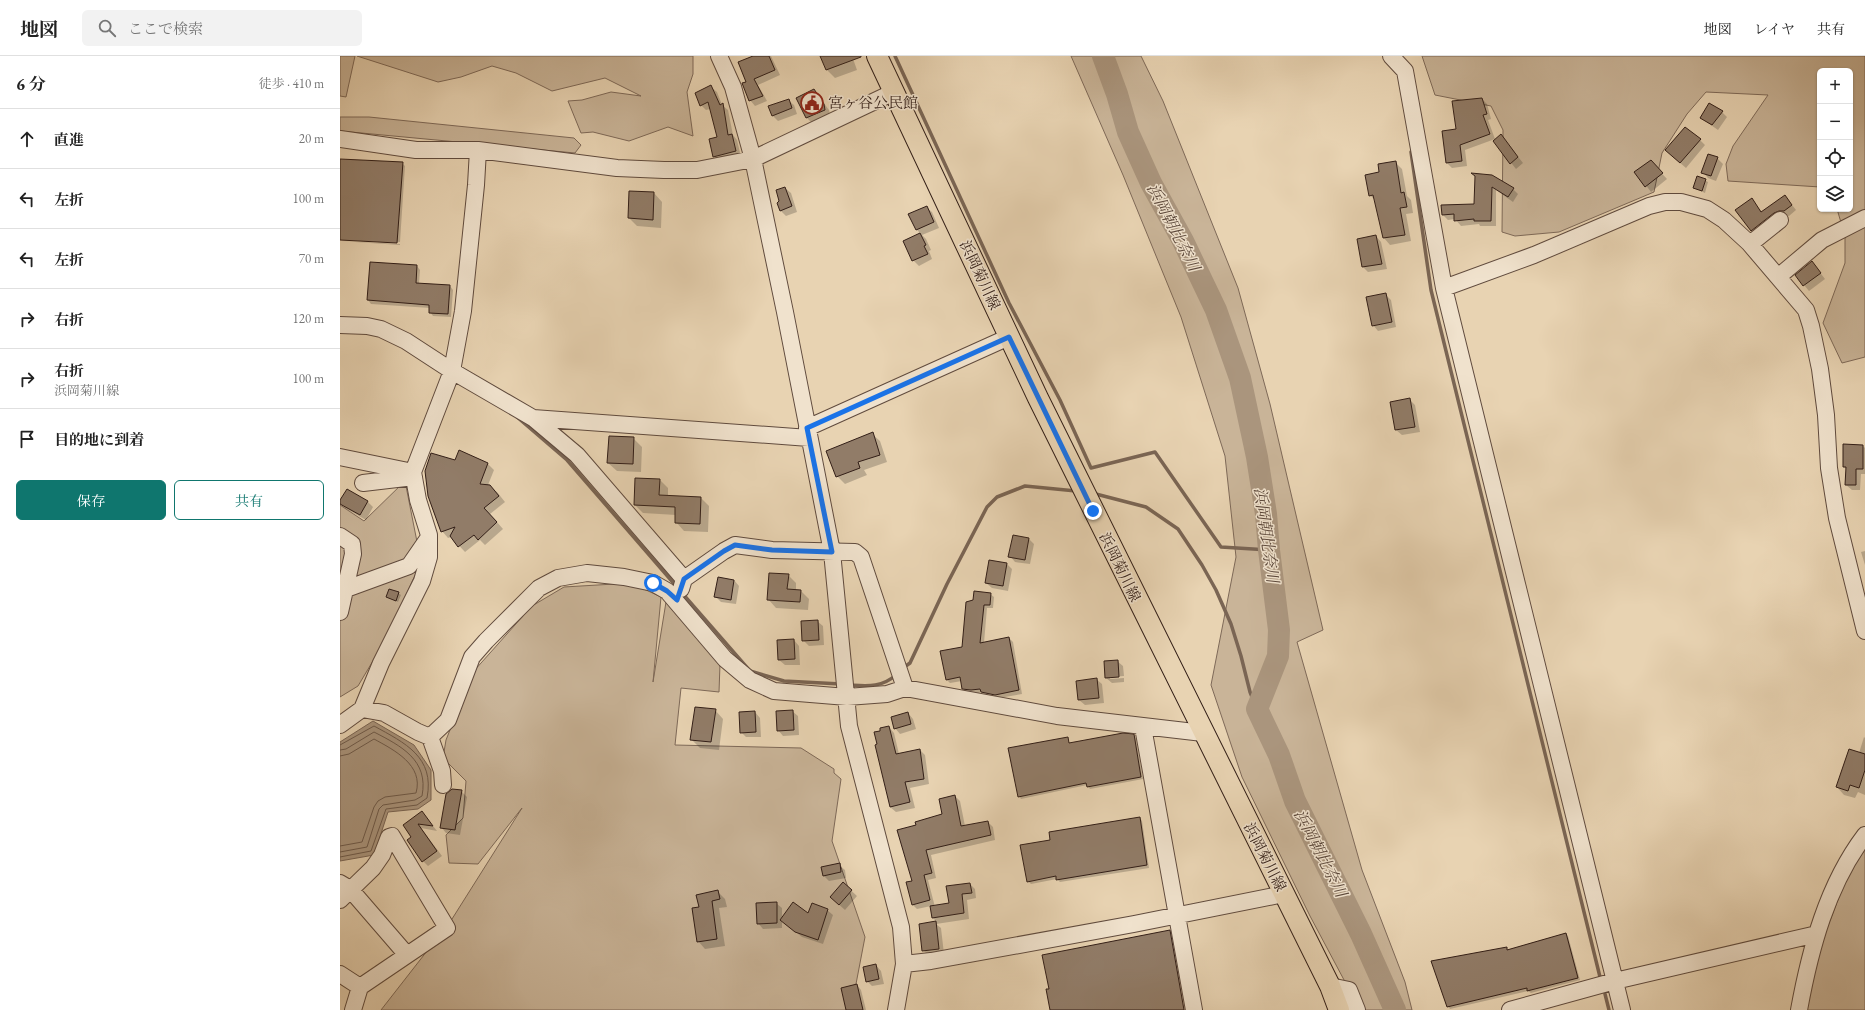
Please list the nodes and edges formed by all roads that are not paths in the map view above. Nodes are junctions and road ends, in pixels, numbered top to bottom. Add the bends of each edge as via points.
1 (719, 56) edge
2 (877, 56) edge
3 (1391, 56) edge
4 (1404, 63) edge
5 (894, 92) junction
6 (340, 138) edge
7 (478, 150) junction
8 (753, 159) junction
9 (1865, 218) edge
10 (1780, 220) dead end
11 (1750, 244) junction
12 (1778, 277) junction
13 (1444, 288) junction
14 (340, 325) edge
15 (1009, 337) junction
16 (452, 372) junction
17 (533, 418) junction
18 (808, 433) junction
19 (340, 457) edge
20 (413, 474) junction
21 (363, 483) dead end
22 (340, 536) edge
23 (429, 537) junction
24 (832, 552) junction
25 (684, 579) junction
26 (346, 589) junction
27 (677, 600) junction
28 (340, 612) edge
29 (1865, 631) edge
30 (905, 688) junction
31 (847, 697) junction
32 (362, 709) junction
33 (340, 725) edge
34 (1143, 726) junction
35 (1203, 733) junction
36 (430, 737) junction
37 (443, 785) dead end
38 (1865, 836) edge
39 (343, 891) edge
40 (1284, 894) junction
41 (1176, 915) junction
42 (1817, 934) junction
43 (407, 955) junction
44 (904, 964) junction
45 (340, 974) edge
46 (1615, 981) junction
47 (1330, 986) junction
48 (360, 987) junction
49 (353, 1010) edge
50 (896, 1010) edge
51 (1194, 1010) edge
52 (1339, 1010) edge
53 (1357, 1010) edge
54 (1510, 1010) edge
55 (1622, 1010) edge
56 (1799, 1010) edge

1 - 8 street via 733,87
2 - 5 main road, 浜岡菊川線
3 - 4 street
4 - 13 street
5 - 8 street
5 - 15 main road, 浜岡菊川線
6 - 7 street via 416,150
7 - 8 street via 617,168 664,170 697,170
7 - 16 street via 463,311
8 - 18 street
9 - 12 street via 1822,240
10 - 11 street
11 - 12 street
11 - 13 street via 1708,209 1681,202 1665,202 1649,206 1534,255
12 - 29 street via 1806,310 1811,326 1820,369 1829,468 1837,518
13 - 46 street
14 - 16 street via 381,329 406,341
15 - 18 street
15 - 35 main road, 浜岡菊川線
16 - 17 street
16 - 20 street
17 - 18 street
17 - 25 street via 577,455
18 - 24 street
19 - 20 street
20 - 21 street
20 - 23 street
22 - 26 street via 352,544 353,554
23 - 26 street via 409,566
23 - 32 street via 429,557 422,581 381,663
24 - 25 street via 772,550 735,545
24 - 30 street via 856,552 861,557
24 - 31 street
25 - 27 street
26 - 28 street
27 - 31 street via 725,659 750,680 774,691
27 - 36 street via 653,583 587,573 558,578 539,588 472,657 448,720
30 - 31 street via 887,694
30 - 34 street via 1058,716
31 - 44 street via 849,726 901,927
32 - 33 street
32 - 36 street via 384,714
34 - 35 street
34 - 41 street
35 - 40 main road, 浜岡菊川線
36 - 37 street via 442,771
38 - 42 street via 1841,870
39 - 43 street
39 - 43 street via 373,868 392,836 447,928
40 - 41 street
40 - 47 main road, 浜岡菊川線
41 - 44 street
41 - 51 street
42 - 46 street
42 - 56 street
43 - 48 street
44 - 50 street
45 - 48 street
46 - 54 street
46 - 55 street
47 - 52 main road, 浜岡菊川線
47 - 53 street via 1349,990
48 - 49 street

